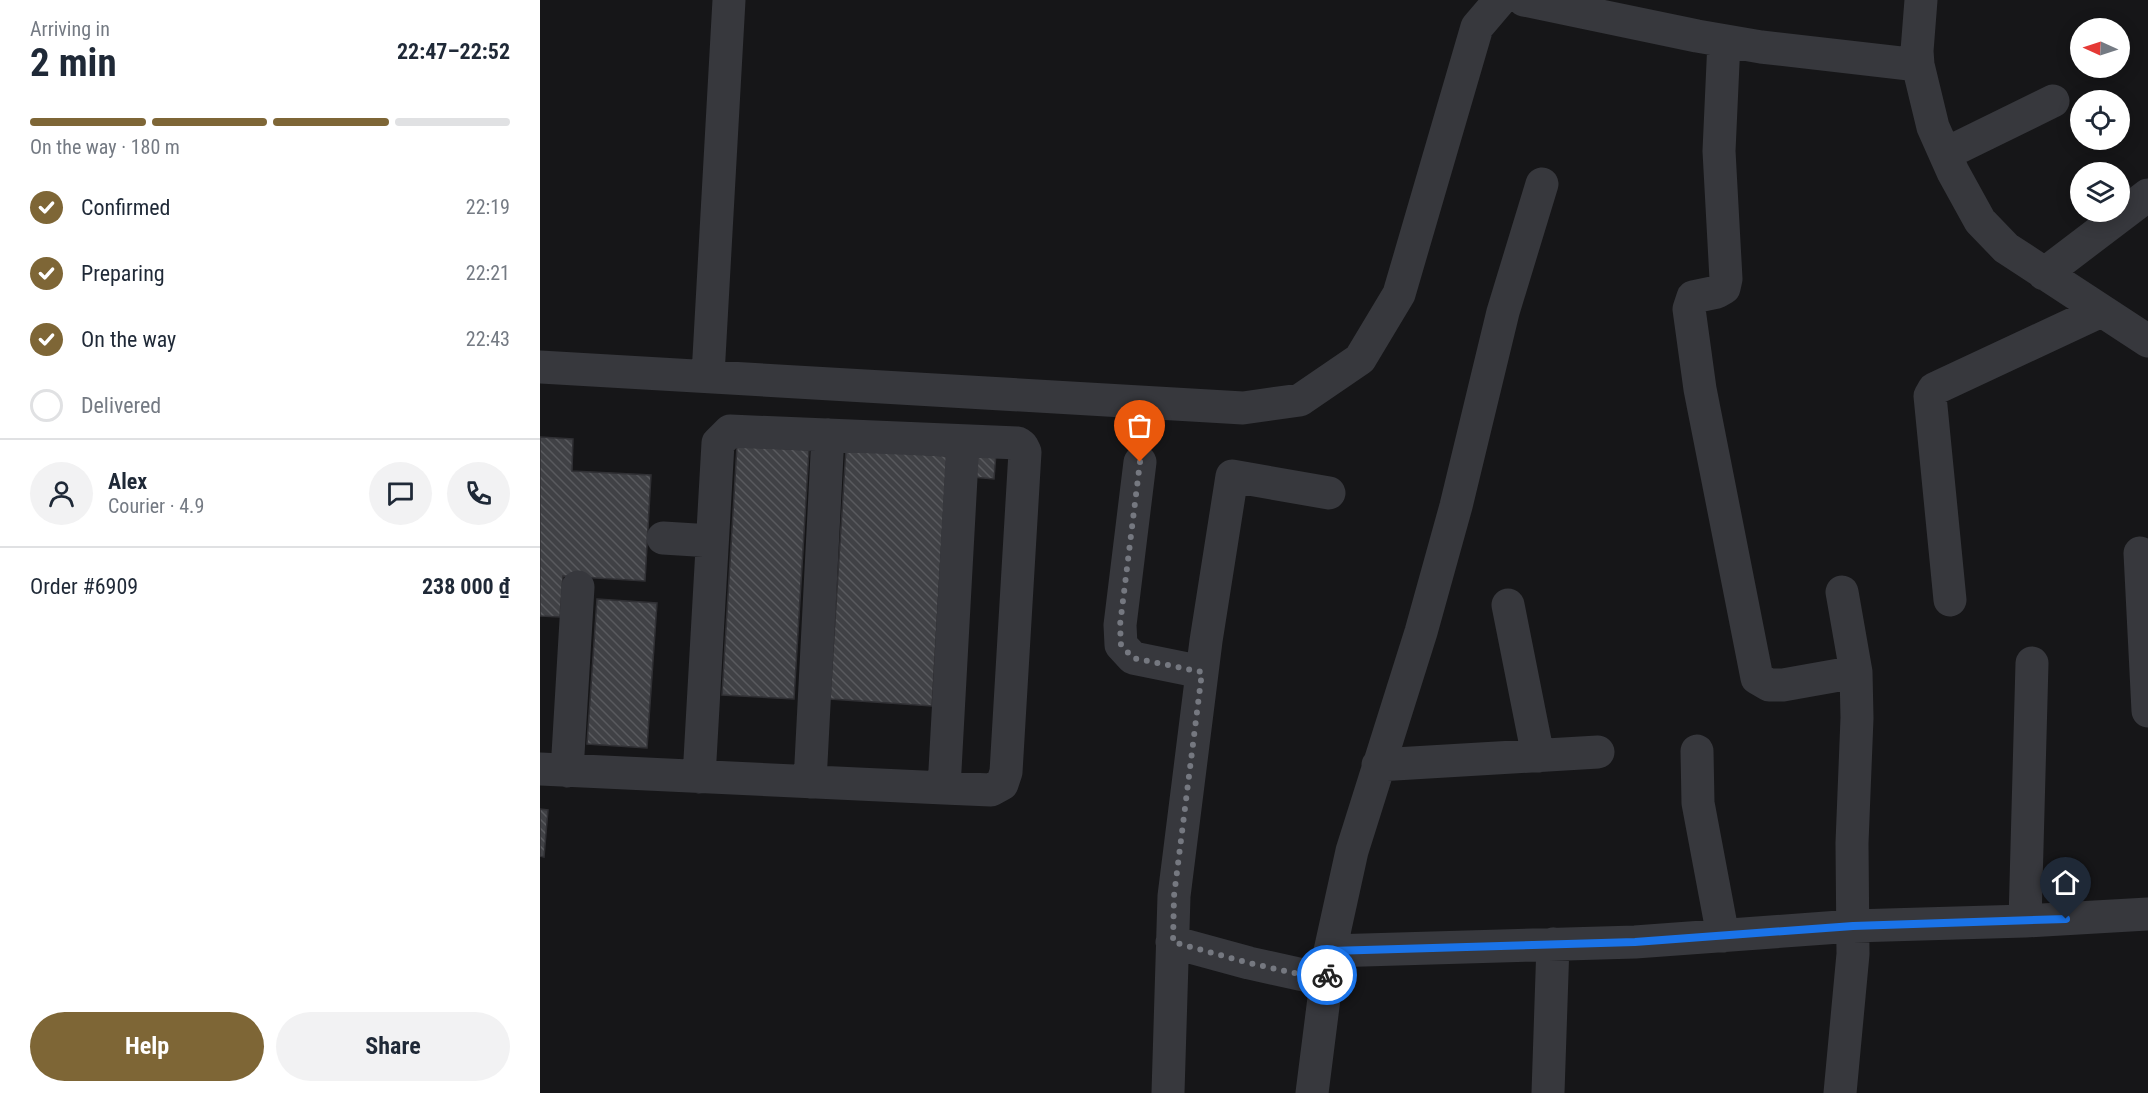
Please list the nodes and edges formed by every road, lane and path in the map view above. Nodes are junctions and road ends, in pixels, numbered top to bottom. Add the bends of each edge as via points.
1 (729, 0) edge
2 (1500, 0) edge
3 (1524, 0) edge
4 (1921, 0) edge
5 (1724, 41) junction
6 (1918, 65) junction
7 (2053, 101) dead end
8 (1945, 154) junction
9 (1542, 184) dead end
10 (2148, 195) edge
11 (2044, 274) junction
12 (2101, 311) junction
13 (2148, 341) edge
14 (540, 367) edge
15 (708, 375) junction
16 (828, 435) junction
17 (963, 441) junction
18 (1140, 462) dead end
19 (1329, 493) dead end
20 (663, 538) dead end
21 (712, 541) junction
22 (2140, 553) dead end
23 (578, 587) dead end
24 (1842, 592) dead end
25 (1950, 600) dead end
26 (1508, 605) dead end
27 (2032, 663) dead end
28 (1202, 672) junction
29 (1856, 672) junction
30 (2148, 711) edge
31 (1697, 751) dead end
32 (1598, 752) dead end
33 (1538, 756) junction
34 (1378, 765) junction
35 (554, 770) edge
36 (699, 777) junction
37 (810, 782) junction
38 (944, 788) junction
39 (2148, 914) edge
40 (2025, 921) junction
41 (1853, 926) junction
42 (1723, 936) junction
43 (1173, 942) junction
44 (1553, 944) junction
45 (1328, 965) junction
46 (1168, 1093) edge
47 (1312, 1093) edge
48 (1548, 1093) edge
49 (1840, 1093) edge

1 - 15 street
2 - 15 street via 1477,27 1399,294 1360,359 1300,400 1243,408
3 - 5 street
4 - 6 street
5 - 6 street
5 - 29 street via 1719,151 1724,288 1693,297 1689,309 1700,389 1757,678 1769,685 1783,685
6 - 8 street via 1933,127
7 - 8 street
8 - 11 street via 1980,221 2006,248
9 - 34 street via 1503,312 1421,632
10 - 11 street
11 - 12 street
12 - 13 street
12 - 25 street via 1935,389 1930,396
14 - 15 street
16 - 17 street
16 - 21 street via 730,431 718,443
16 - 37 street
17 - 38 street
17 - 38 street via 1018,443 1025,452 1025,464 1006,772 1002,784 991,790
18 - 28 street via 1120,625 1121,645 1133,658
19 - 28 street via 1232,476
20 - 21 street
21 - 36 street
22 - 30 street
23 - 35 street
24 - 29 street
26 - 33 street
27 - 40 street
28 - 43 street via 1174,896
29 - 41 street
31 - 42 street via 1698,803
32 - 33 street
33 - 34 street
34 - 45 street via 1352,851
35 - 36 street
36 - 37 street
37 - 38 street
39 - 40 street
40 - 41 street
41 - 42 street
41 - 49 street
42 - 44 street
43 - 45 street via 1249,963
43 - 46 street
44 - 45 street
44 - 48 street
45 - 47 street

